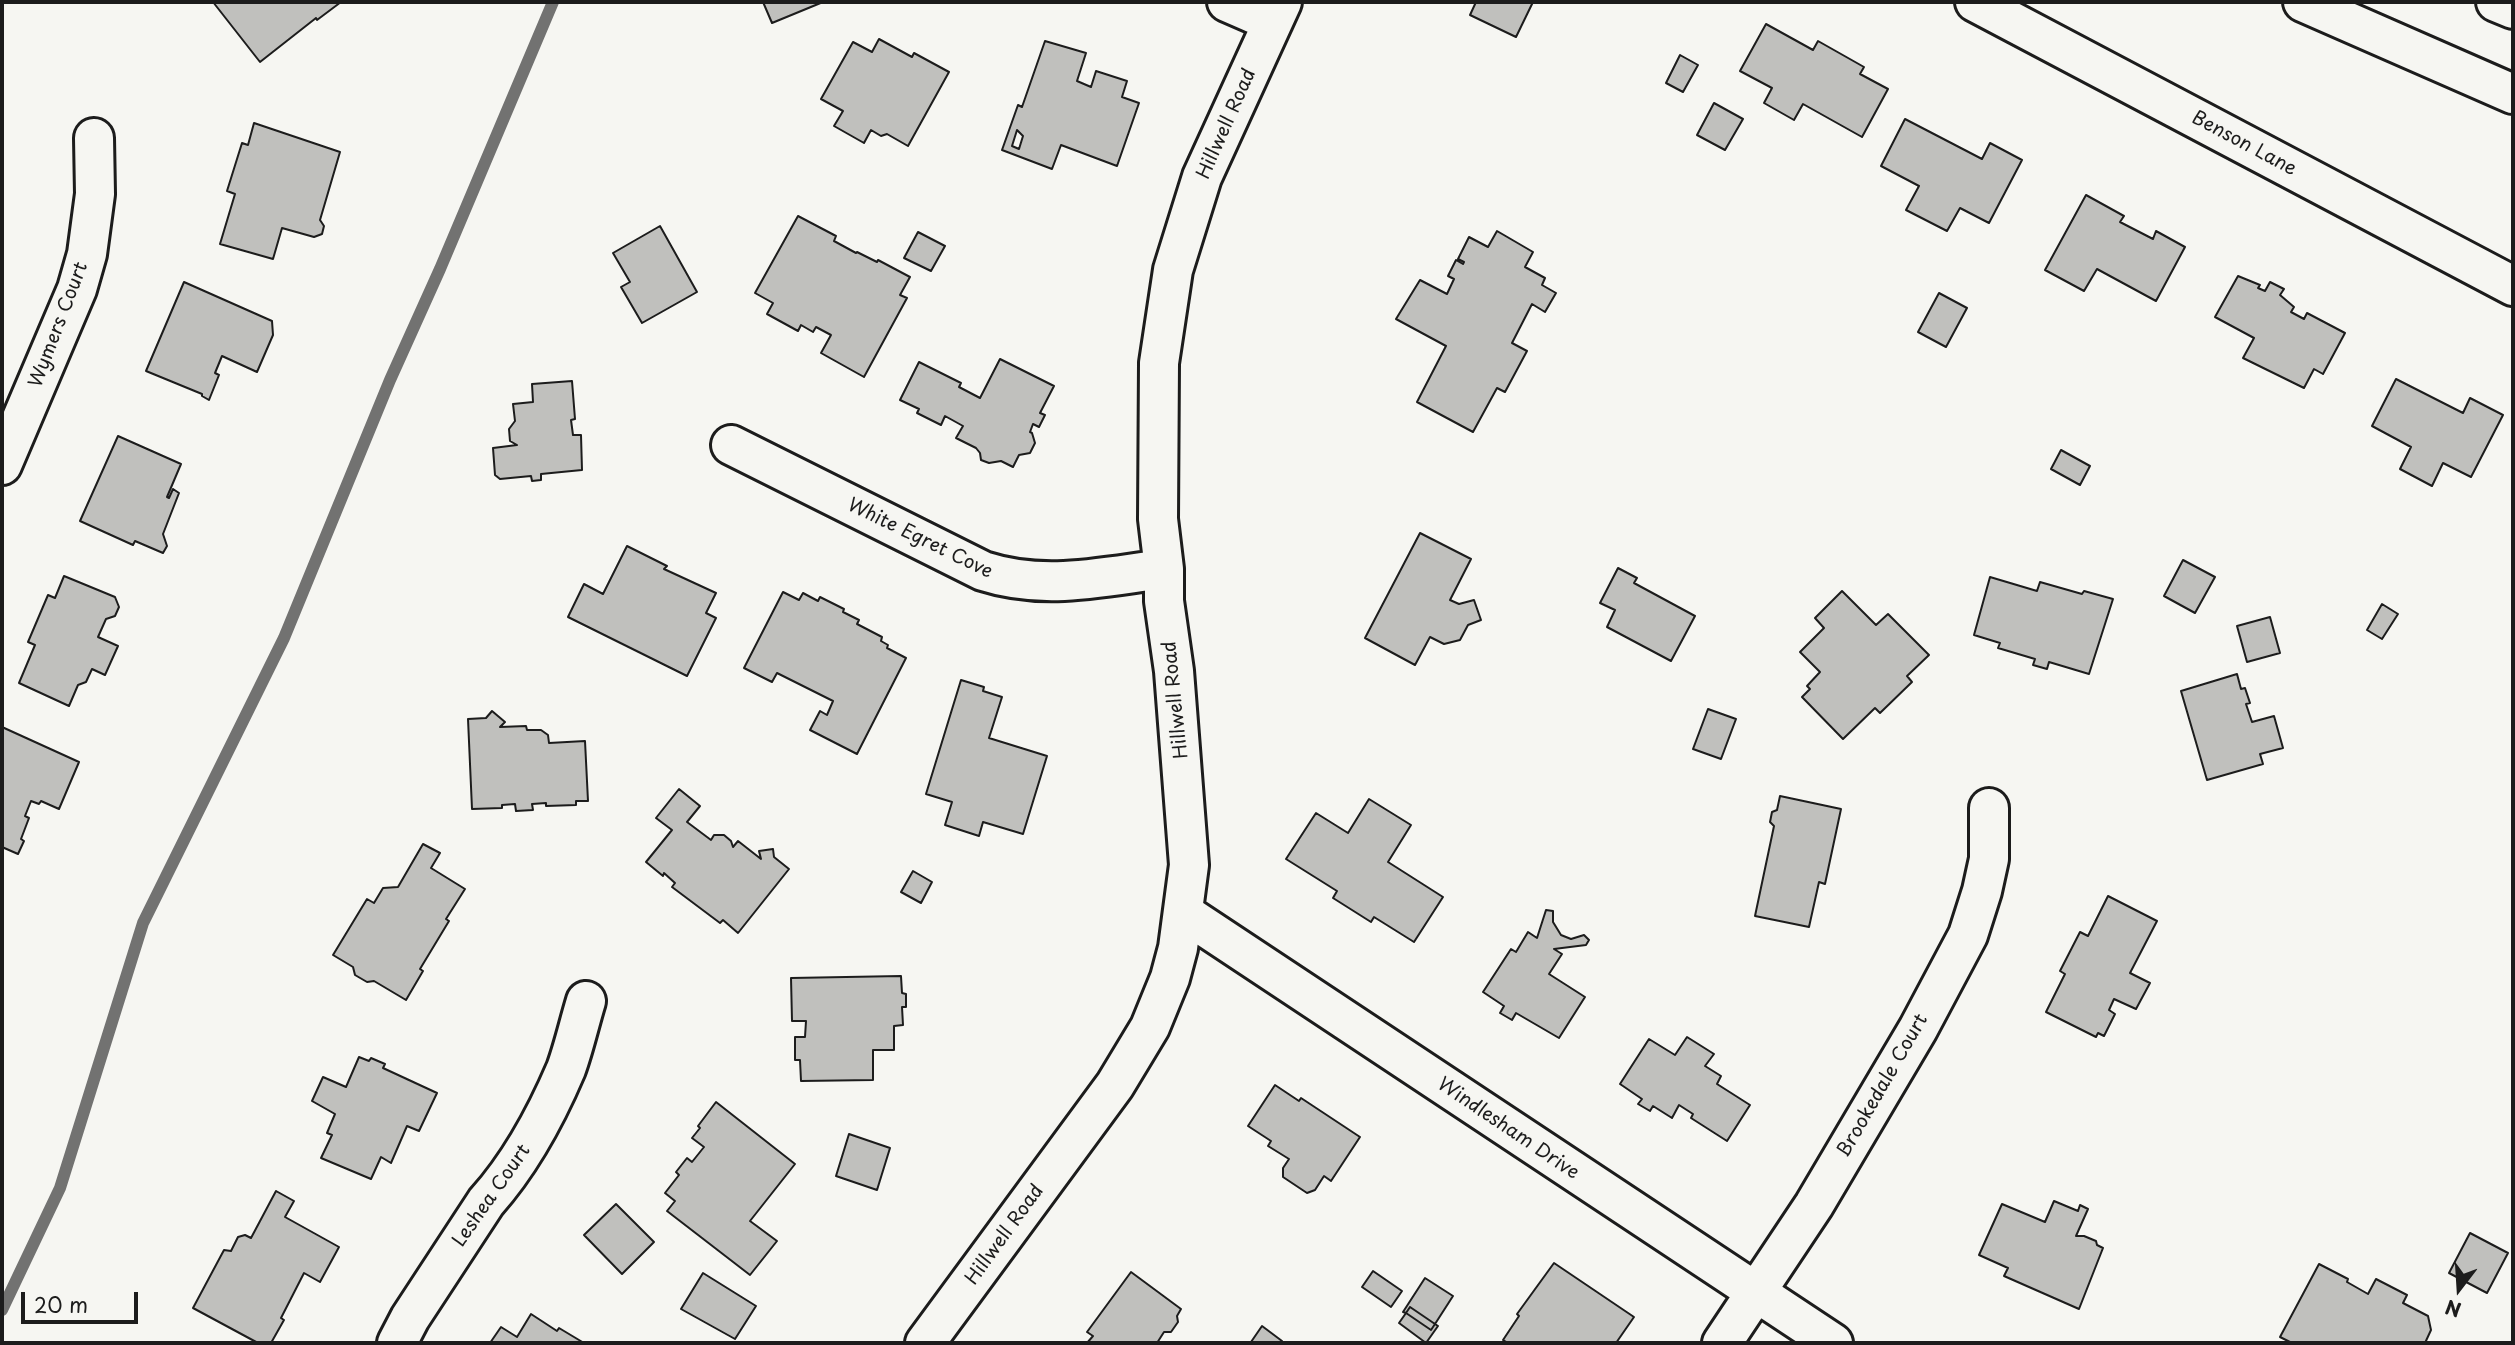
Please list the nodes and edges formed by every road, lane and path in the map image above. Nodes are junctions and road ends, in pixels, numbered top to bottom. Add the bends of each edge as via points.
1 (1227, 2) edge
2 (1975, 2) edge
3 (2303, 2) edge
4 (2496, 2) edge
5 (2513, 9) edge
6 (1278, 12) edge
7 (2513, 94) edge
8 (94, 138) dead end
9 (2513, 286) edge
10 (731, 445) dead end
11 (2, 465) edge
12 (1164, 569) junction
13 (1989, 808) dead end
14 (1184, 913) junction
15 (586, 1001) dead end
16 (1755, 1293) junction
17 (397, 1343) edge
18 (925, 1343) edge
19 (1722, 1343) edge
20 (1833, 1343) edge

1 - 6 street
2 - 9 street, Benson Lane
3 - 7 street
4 - 5 street
6 - 12 street, Hillwell Road via 1202,177 1173,270 1159,363 1158,519
8 - 11 street, Wymers Court via 95,194 87,254 77,289
10 - 12 street, White Egret Cove via 1006,579 1054,583
12 - 14 street, Hillwell Road via 1189,865
13 - 16 street, Brookedale Court via 1989,859 1968,935 1821,1194
14 - 16 street, Windlesham Drive
14 - 18 street, Hillwell Road via 1170,978 1150,1027 1122,1073
15 - 17 street, Leshea Court via 566,1068 525,1150 486,1202
16 - 19 street, Brookedale Court
16 - 20 street, Windlesham Drive

